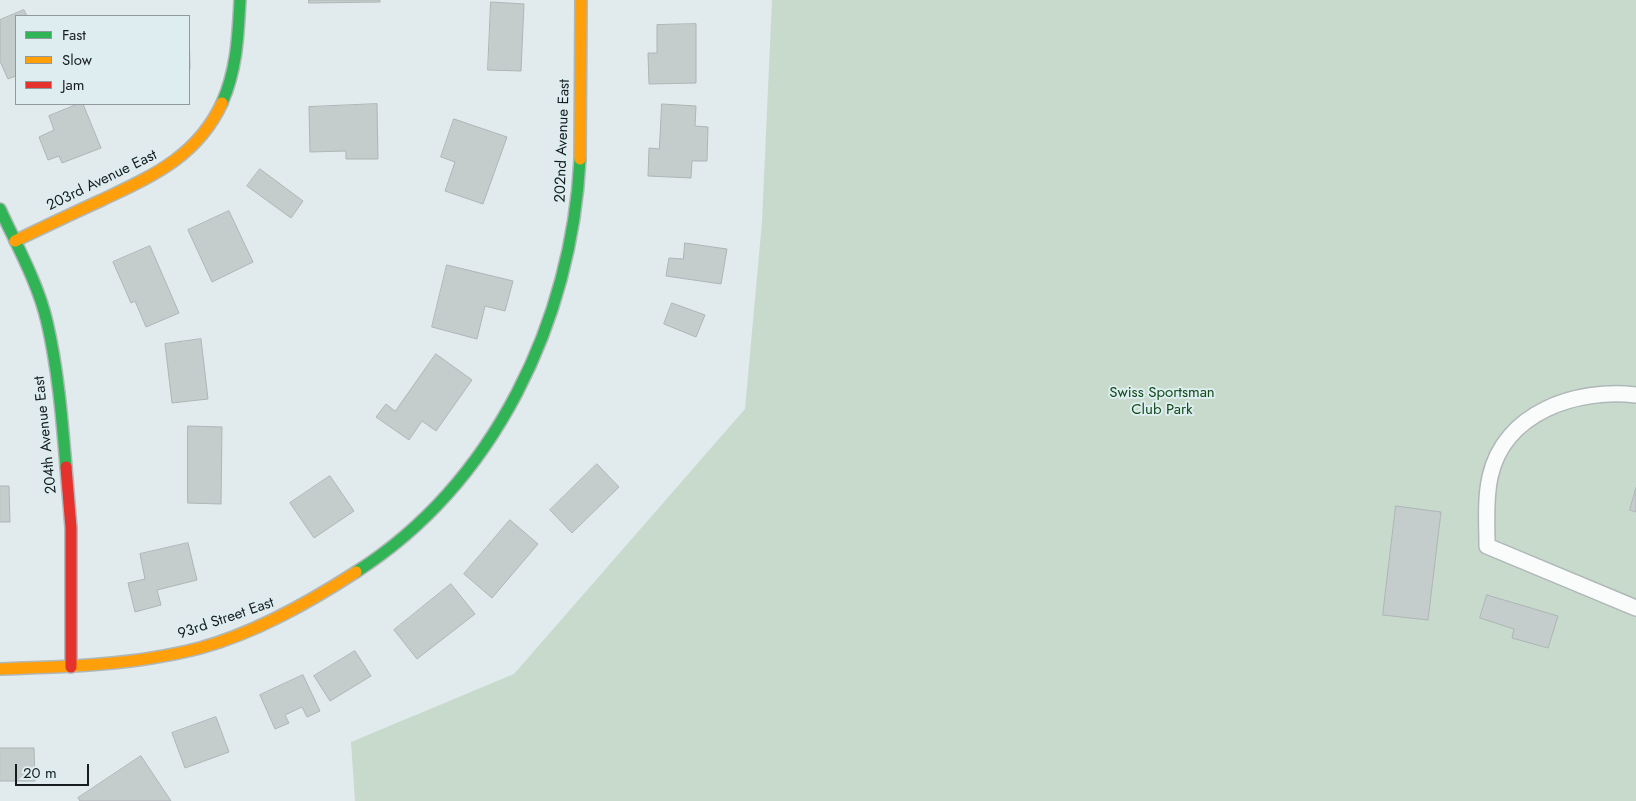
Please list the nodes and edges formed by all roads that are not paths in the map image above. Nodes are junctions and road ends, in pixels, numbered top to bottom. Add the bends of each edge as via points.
1 (240, 0) edge
2 (581, 0) edge
3 (0, 209) edge
4 (14, 241) junction
5 (1636, 395) edge
6 (386, 554) joint
7 (1636, 608) edge
8 (71, 667) junction
9 (0, 669) edge

1 - 4 street, 203rd Avenue East via 237,57 230,85 202,135 182,156 158,173
2 - 6 street, 202nd Avenue East via 580,176 576,218 547,329 528,375 486,446 434,510
3 - 4 street, 204th Avenue East
4 - 8 street, 204th Avenue East via 36,285 47,322 61,412 71,528
5 - 7 lane via 1611,392 1558,403 1532,416 1507,437 1490,476 1487,509 1487,546
6 - 8 street, 93rd Street East via 336,588 287,614 236,635 190,650
8 - 9 street, 93rd Street East

